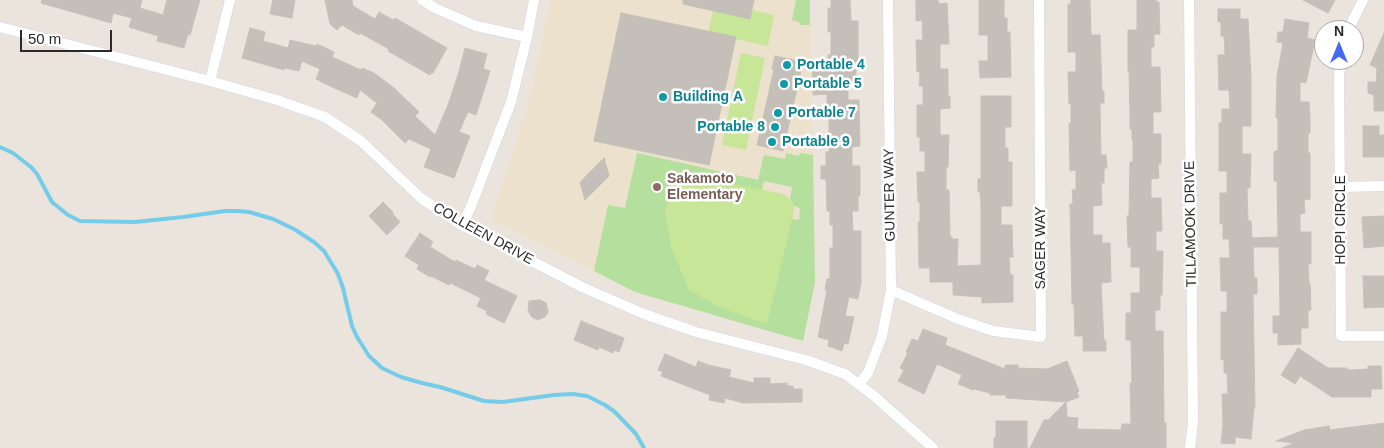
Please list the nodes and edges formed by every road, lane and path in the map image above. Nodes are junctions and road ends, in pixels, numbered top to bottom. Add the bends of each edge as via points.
1 (230, 0) edge
2 (422, 0) edge
3 (534, 0) edge
4 (888, 0) edge
5 (1040, 0) edge
6 (1189, 0) edge
7 (1363, 0) edge
8 (1353, 20) edge
9 (0, 27) edge
10 (527, 37) junction
11 (1340, 70) edge
12 (210, 81) junction
13 (1384, 186) edge
14 (1341, 187) junction
15 (462, 225) junction
16 (891, 290) junction
17 (1384, 336) edge
18 (859, 384) junction
19 (933, 448) edge
20 (1190, 448) edge

1 - 12 street
2 - 10 street via 476,26
3 - 10 street
4 - 16 street, GUNTER WAY
5 - 16 street, SAGER WAY via 1041,337 993,332
6 - 20 street, TILLAMOOK DRIVE via 1193,422
7 - 8 street
9 - 12 street, COLLEEN DRIVE
10 - 15 street via 511,102
11 - 14 street, HOPI CIRCLE
12 - 15 street, COLLEEN DRIVE via 324,117 361,141 422,200
13 - 14 street
14 - 17 street, HOPI CIRCLE via 1341,336
15 - 18 street, COLLEEN DRIVE via 584,288 644,314 696,332 806,360 844,374
16 - 18 street, GUNTER WAY via 882,336 868,373
18 - 19 street, COLLEEN DRIVE

